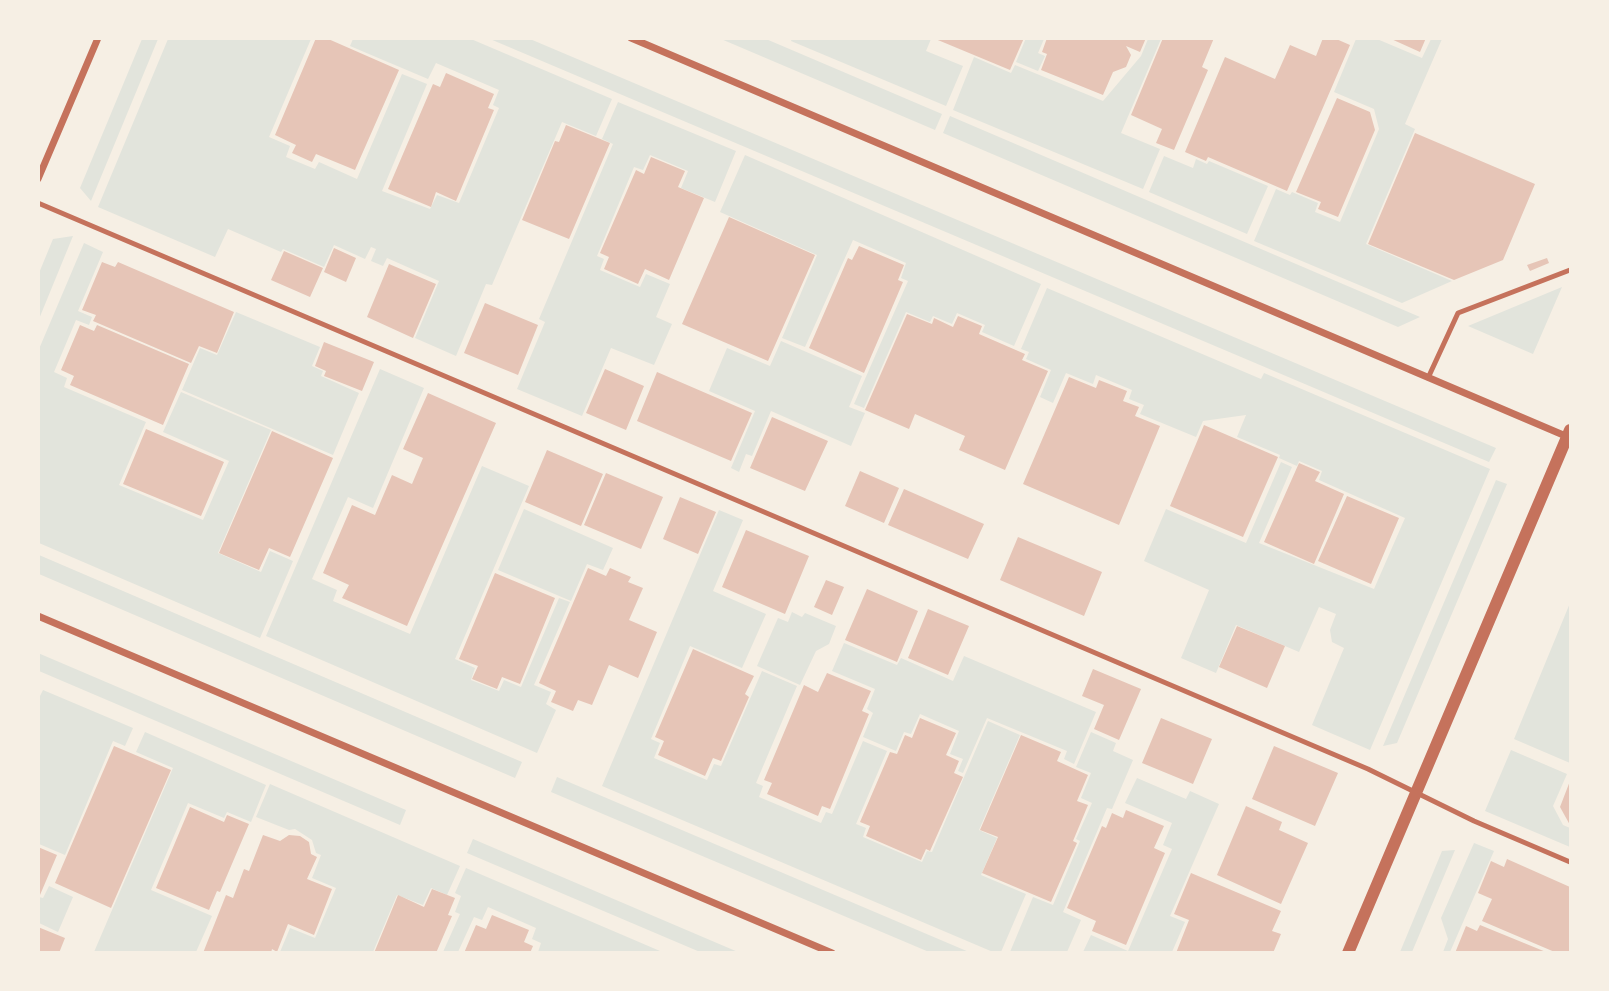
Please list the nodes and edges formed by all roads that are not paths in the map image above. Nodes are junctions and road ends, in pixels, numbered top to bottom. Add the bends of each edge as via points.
1 (98, 38) edge
2 (631, 38) edge
3 (38, 178) edge
4 (38, 203) edge
5 (1570, 270) edge
6 (1428, 378) junction
7 (1569, 435) edge
8 (38, 616) edge
9 (1416, 793) junction
10 (1570, 862) edge
11 (832, 953) edge
12 (1348, 953) edge

1 - 3 street
2 - 6 street
4 - 9 lane
5 - 6 lane via 1458,313
6 - 7 street
7 - 9 street
8 - 11 street
9 - 10 lane
9 - 12 street

